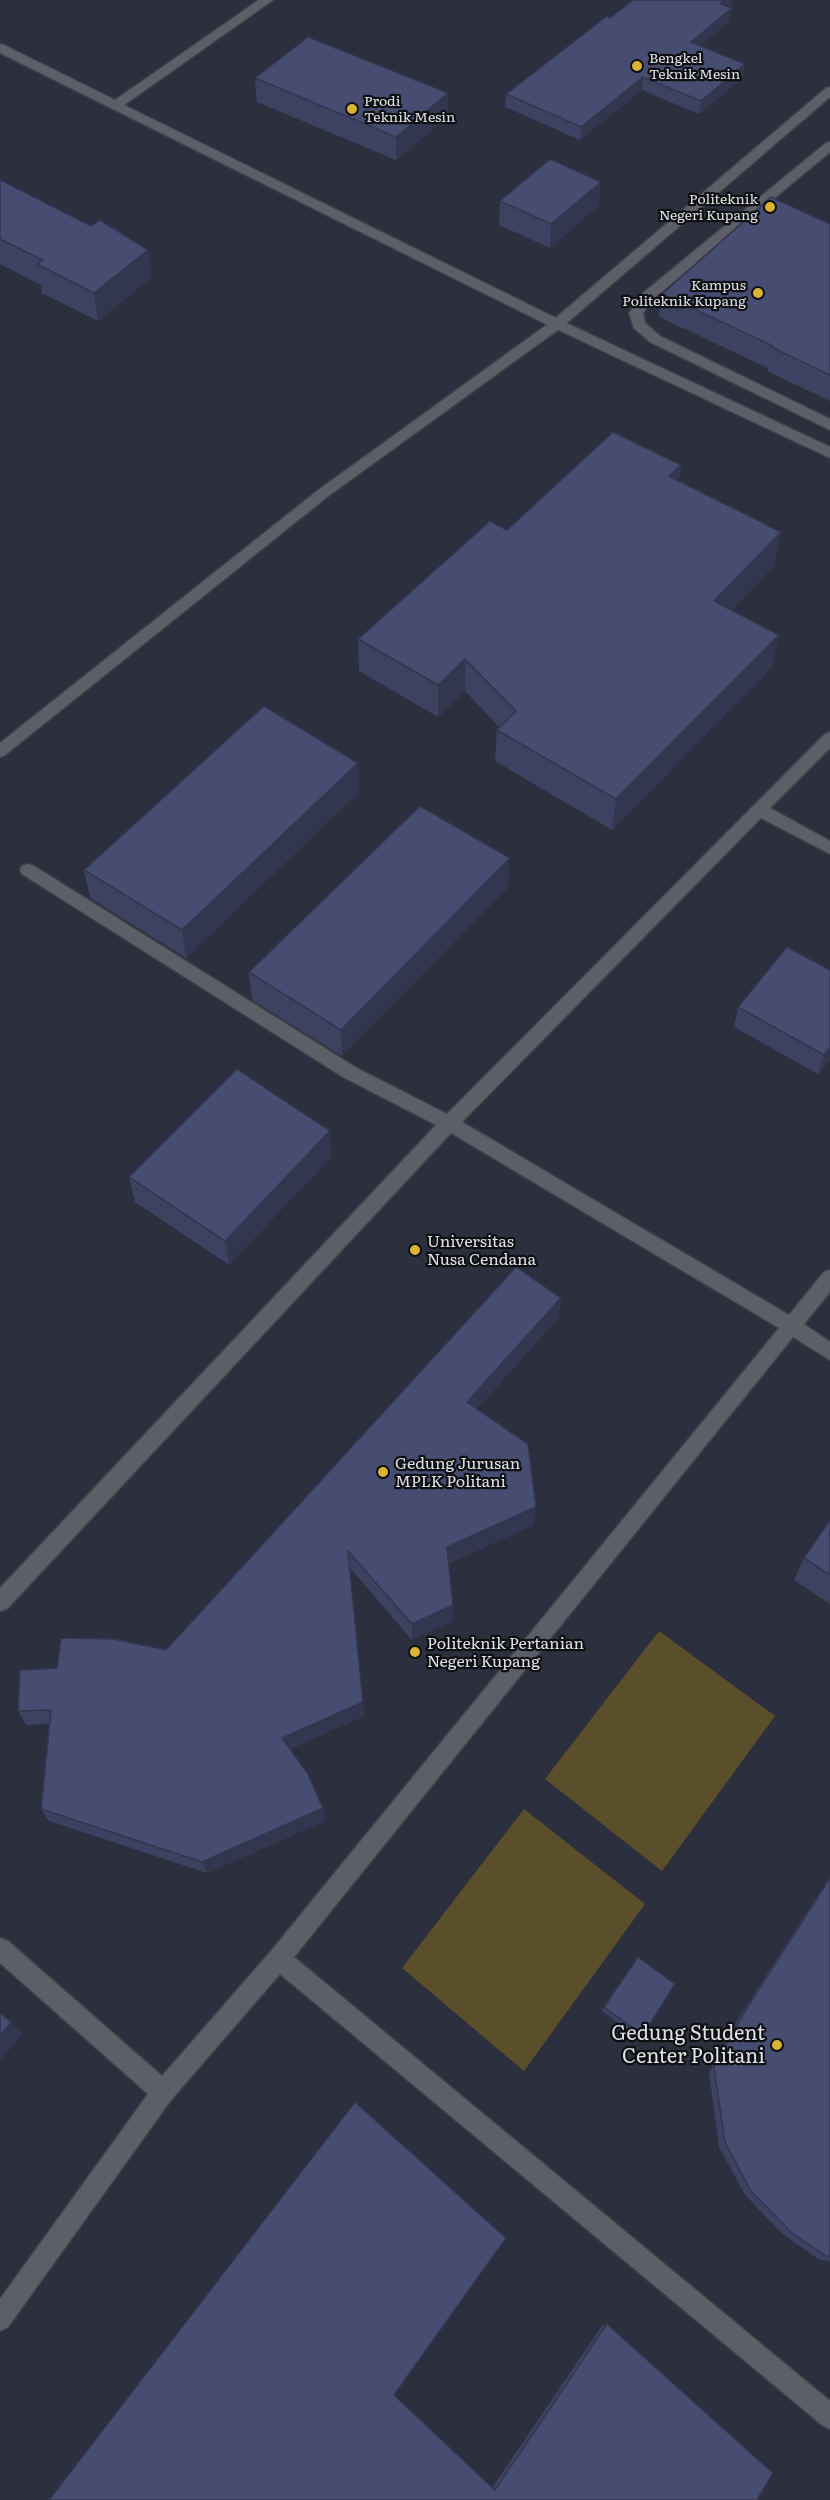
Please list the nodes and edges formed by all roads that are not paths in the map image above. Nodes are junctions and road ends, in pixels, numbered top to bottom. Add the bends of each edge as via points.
1 (267, 0) edge
2 (0, 48) edge
3 (830, 92) edge
4 (114, 106) junction
5 (830, 146) edge
6 (557, 324) junction
7 (830, 425) edge
8 (830, 453) edge
9 (830, 738) edge
10 (0, 751) edge
11 (760, 810) junction
12 (830, 848) edge
13 (28, 870) dead end
14 (449, 1123) junction
15 (830, 1278) edge
16 (790, 1325) junction
17 (830, 1352) edge
18 (0, 1602) edge
19 (0, 1949) edge
20 (279, 1959) junction
21 (163, 2092) junction
22 (0, 2319) edge
23 (830, 2417) edge

1 - 4 street
2 - 4 street
3 - 6 street
4 - 6 street
5 - 7 street via 648,296 636,313 639,325 655,339
6 - 8 street
6 - 10 street via 322,494
9 - 11 street
11 - 12 street
11 - 14 street
13 - 14 street via 349,1072
14 - 16 street
14 - 18 street
15 - 16 street
16 - 17 street
16 - 20 street
19 - 21 street
20 - 21 street
20 - 23 street
21 - 22 street

